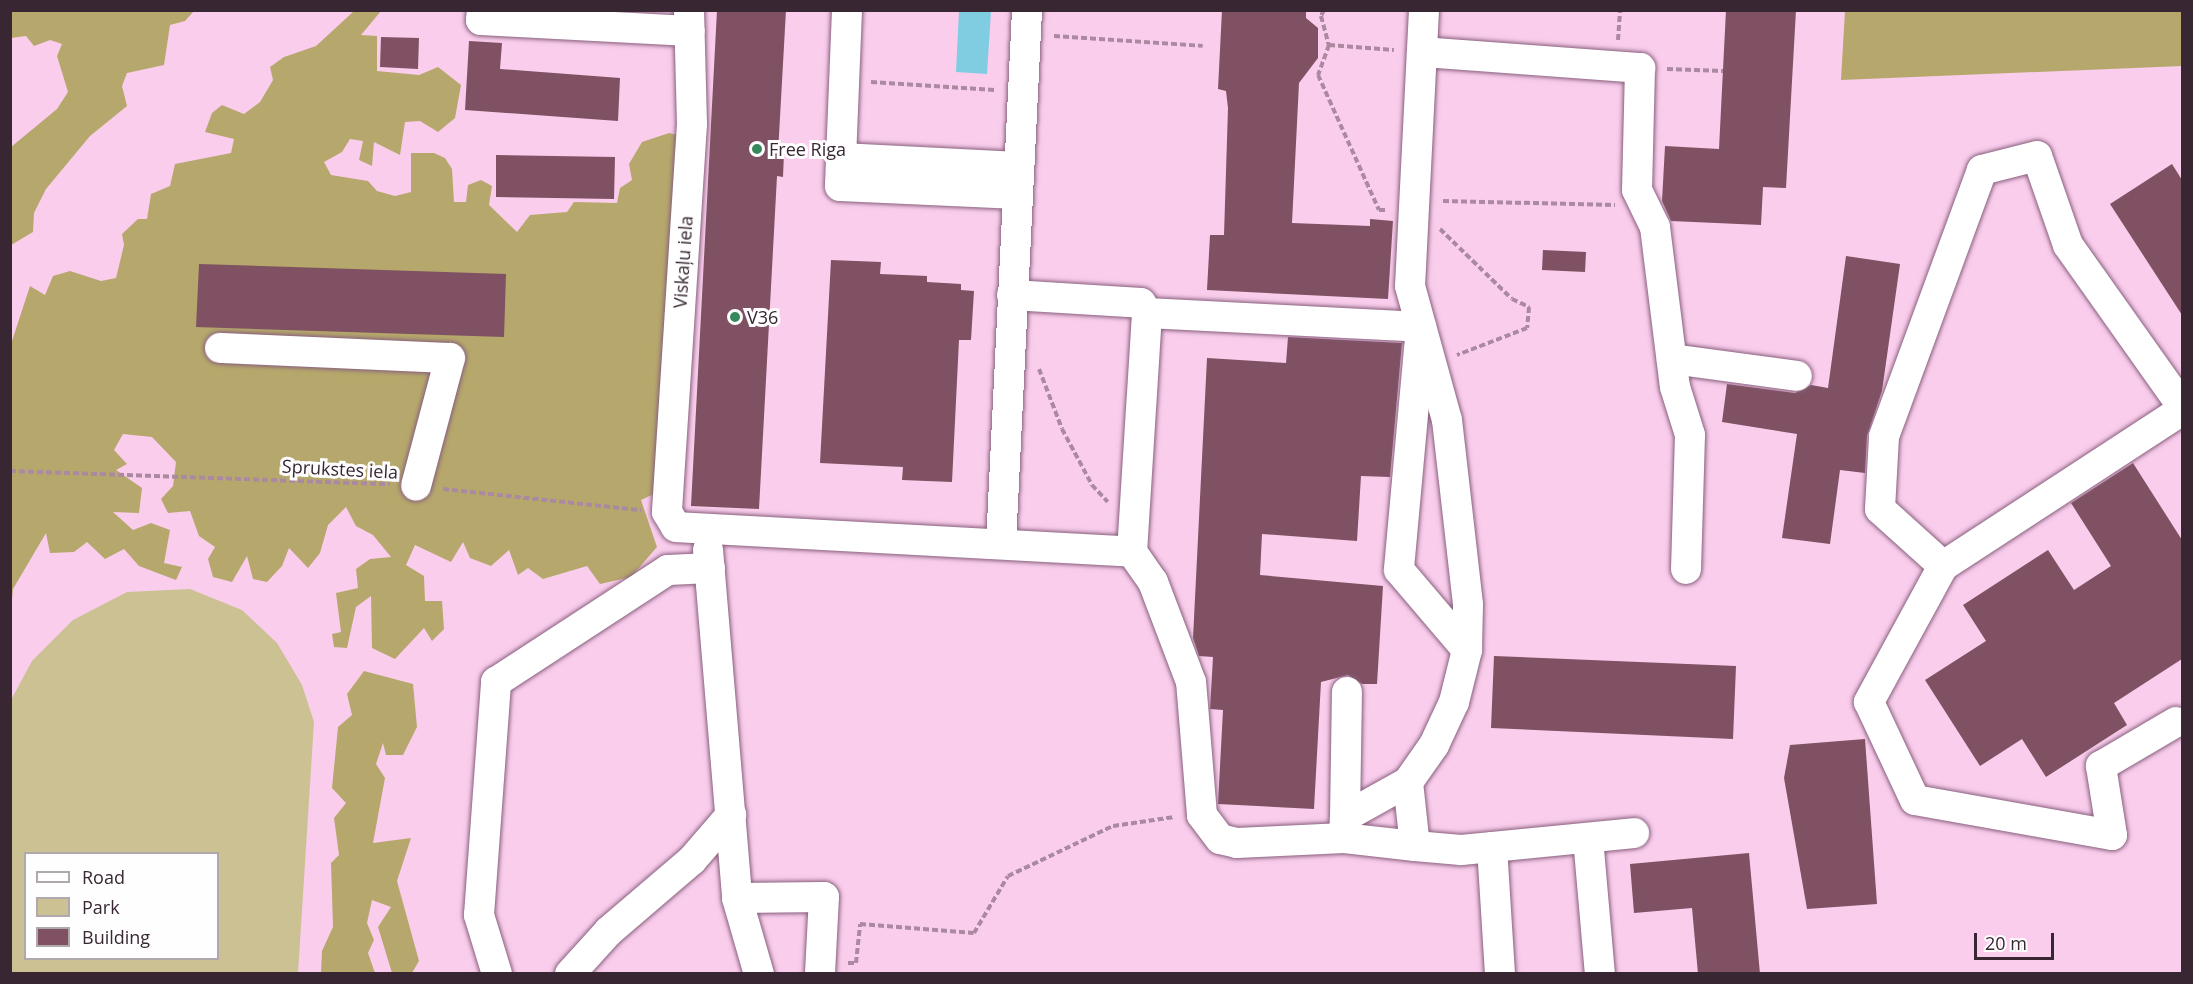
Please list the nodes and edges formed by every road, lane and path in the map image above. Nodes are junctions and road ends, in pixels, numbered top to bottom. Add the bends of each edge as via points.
1 (482, 10) edge
2 (847, 10) edge
3 (1324, 10) edge
4 (1424, 10) edge
5 (689, 21) edge
6 (1027, 22) edge
7 (1329, 45) junction
8 (1203, 46) dead end
9 (1422, 52) junction
10 (1640, 68) junction
11 (1723, 71) dead end
12 (844, 80) junction
13 (1023, 92) junction
14 (1018, 181) junction
15 (1645, 206) junction
16 (1414, 209) junction
17 (1012, 295) junction
18 (1147, 313) junction
19 (1421, 327) junction
20 (220, 348) dead end
21 (1672, 358) junction
22 (1038, 365) dead end
23 (1431, 365) junction
24 (1797, 376) dead end
25 (2182, 408) edge
26 (10, 471) edge
27 (416, 486) junction
28 (1115, 510) dead end
29 (667, 512) junction
30 (707, 532) junction
31 (1001, 544) junction
32 (1132, 552) junction
33 (1943, 566) junction
34 (710, 568) junction
35 (1686, 569) dead end
36 (1467, 650) junction
37 (1347, 692) dead end
38 (2176, 722) dead end
39 (1408, 782) junction
40 (731, 815) junction
41 (1202, 815) junction
42 (1344, 828) junction
43 (1634, 833) dead end
44 (1588, 838) junction
45 (1415, 846) junction
46 (1492, 847) junction
47 (737, 898) junction
48 (821, 967) edge
49 (497, 974) edge
50 (570, 974) edge
51 (759, 974) edge
52 (1500, 974) edge
53 (1600, 974) edge

1 - 5 street via 481,20
2 - 12 street
3 - 7 path via 1321,16
4 - 9 street
5 - 29 street, Viskaļu iela via 692,124
6 - 8 path
6 - 13 street
7 - 9 path
7 - 16 path via 1318,75 1379,210
9 - 10 street
9 - 16 street
10 - 11 path
10 - 15 street via 1637,190
12 - 13 path
12 - 14 street via 841,158
13 - 14 street
14 - 17 street
15 - 16 path
15 - 21 street via 1659,246
16 - 19 street via 1410,286
16 - 23 path via 1435,224 1512,298 1529,307 1527,328
17 - 18 street via 1141,303
17 - 31 street
18 - 19 street
18 - 32 street
19 - 23 street
19 - 36 street via 1399,570
20 - 27 street via 450,358
21 - 24 street
21 - 35 street via 1692,459
22 - 28 path via 1062,429 1092,485
23 - 36 street via 1447,420 1468,604
25 - 33 street
25 - 33 street via 2068,245 2037,156 1982,170 1884,437 1880,509
26 - 27 path, Sprukstes iela
27 - 29 path, Sprukstes iela
29 - 30 street via 676,527
30 - 31 street
30 - 34 street
31 - 32 street
32 - 41 street via 1158,591 1191,682
33 - 38 street via 1869,702 1916,800 2112,835 2101,766
34 - 40 street
34 - 49 street via 668,570 496,682 479,915
36 - 39 street via 1454,702 1434,745
37 - 42 street
39 - 42 street
39 - 45 street
40 - 47 street
40 - 50 street via 692,860 609,931
41 - 42 street via 1220,839 1237,843
41 - 48 path via 1143,819 1113,826 1008,876 974,933 860,924 856,963
42 - 45 street
43 - 44 street
44 - 46 street
44 - 53 street
45 - 46 street
46 - 52 street
47 - 48 street via 824,897
47 - 51 street

